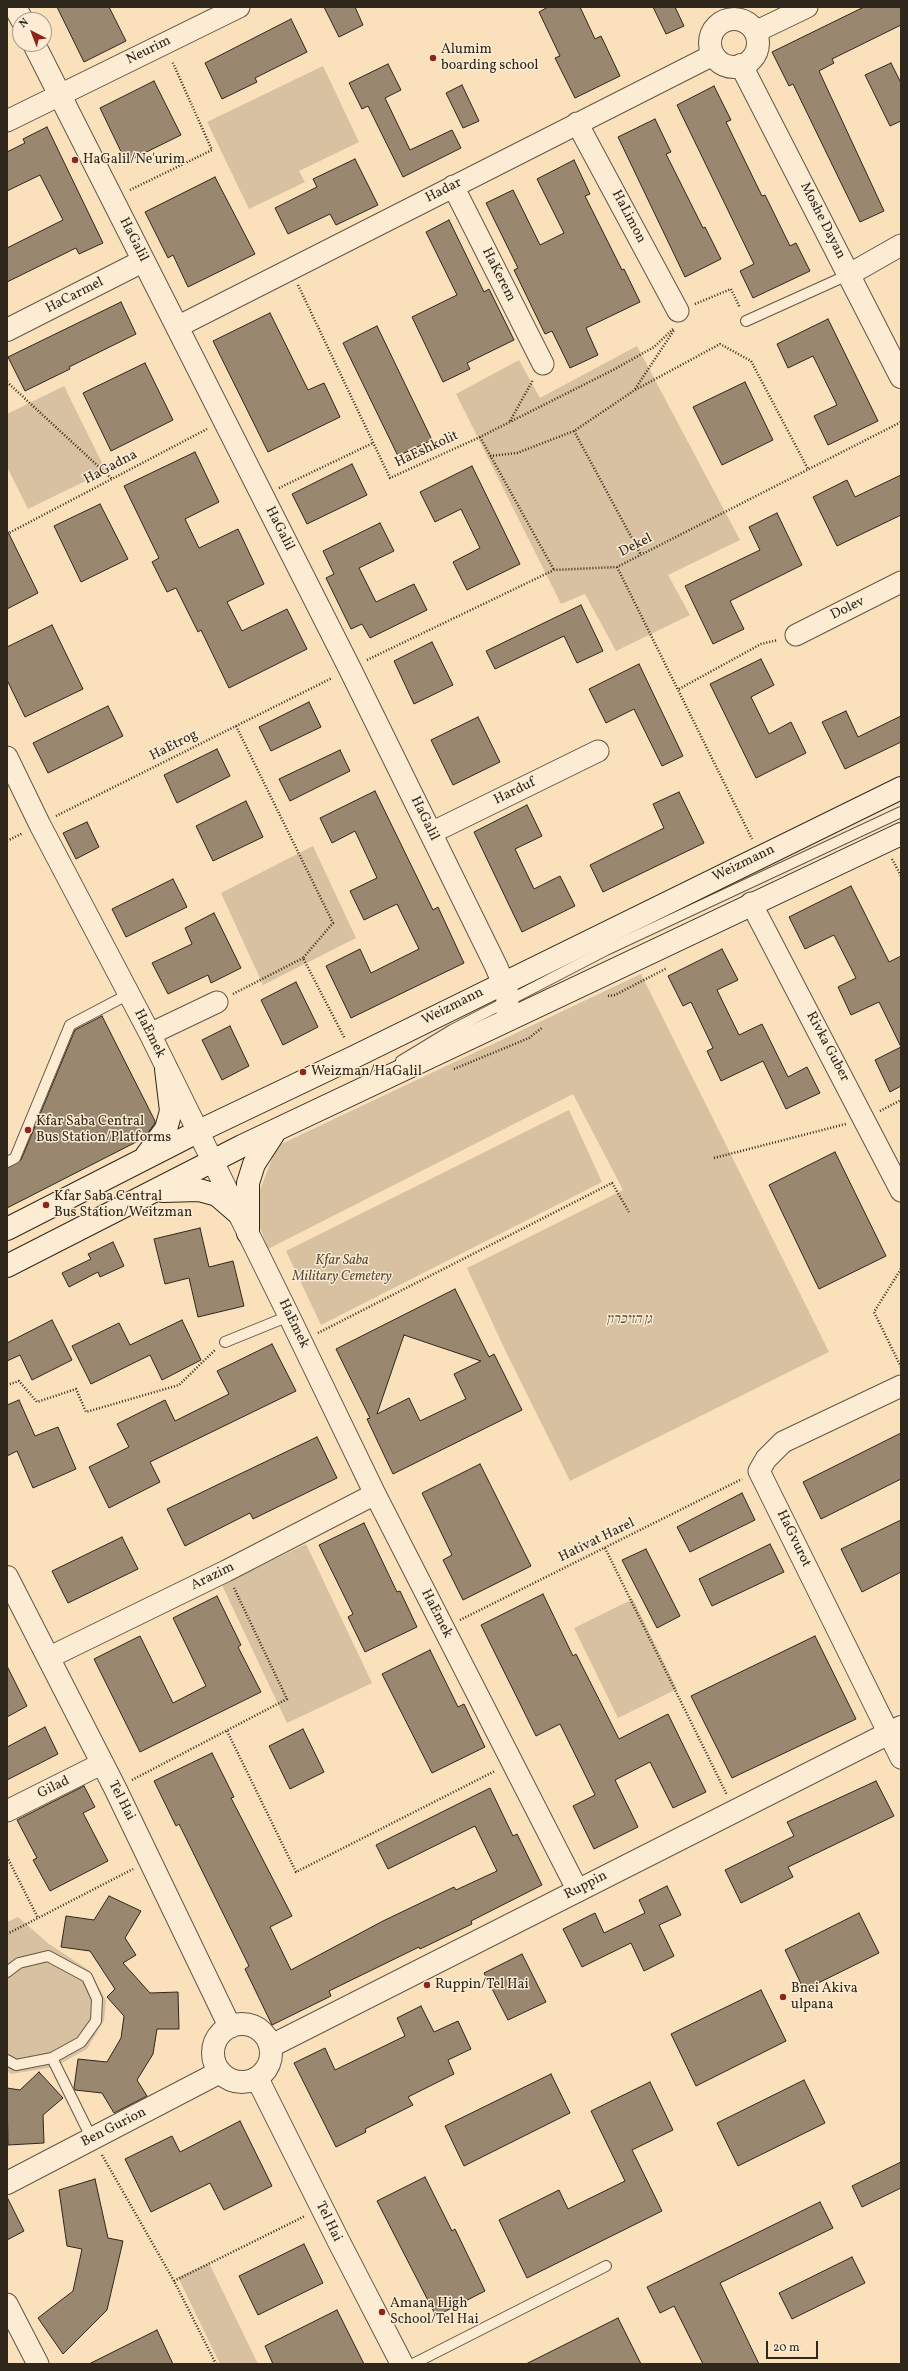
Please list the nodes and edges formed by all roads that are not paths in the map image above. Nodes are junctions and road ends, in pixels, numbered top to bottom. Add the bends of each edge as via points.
1 (239, 7) edge
2 (807, 7) edge
3 (720, 14) edge
4 (755, 32) junction
5 (38, 52) edge
6 (713, 55) junction
7 (741, 65) junction
8 (60, 95) junction
9 (7, 121) edge
10 (577, 123) junction
11 (453, 186) junction
12 (901, 245) edge
13 (143, 262) junction
14 (850, 274) junction
15 (678, 312) road end
16 (746, 321) road end
17 (177, 327) junction
18 (7, 330) edge
19 (543, 364) road end
20 (901, 377) edge
21 (901, 582) edge
22 (796, 635) road end
23 (598, 752) dead end
24 (7, 757) edge
25 (901, 788) edge
26 (901, 812) edge
27 (431, 833) junction
28 (901, 834) edge
29 (751, 903) junction
30 (606, 950) junction
31 (129, 994) junction
32 (507, 1001) junction
33 (217, 1002) road end
34 (150, 1034) junction
35 (166, 1069) junction
36 (276, 1130) junction
37 (197, 1132) junction
38 (212, 1160) junction
39 (7, 1162) edge
40 (141, 1162) junction
41 (901, 1191) edge
42 (154, 1192) junction
43 (244, 1224) junction
44 (7, 1229) edge
45 (7, 1266) edge
46 (290, 1316) junction
47 (225, 1342) road end
48 (901, 1386) edge
49 (375, 1494) junction
50 (8, 1583) edge
51 (50, 1657) junction
52 (894, 1730) edge
53 (901, 1758) edge
54 (101, 1764) junction
55 (7, 1811) edge
56 (578, 1890) junction
57 (7, 1972) edge
58 (230, 2027) junction
59 (271, 2046) junction
60 (52, 2058) junction
61 (7, 2060) edge
62 (220, 2072) junction
63 (257, 2078) junction
64 (92, 2139) junction
65 (7, 2183) edge
66 (606, 2266) dead end
67 (7, 2304) edge
68 (38, 2364) edge
69 (402, 2364) edge
70 (413, 2364) edge

1 - 8 street, Neurim
2 - 4 street
3 - 4 street via 742,20
3 - 6 street via 712,32 710,47
4 - 7 street via 757,48 754,56
5 - 8 street, HaGalil
6 - 7 street via 725,65
6 - 10 street, Hadar
7 - 14 street, Moshe Dayan
8 - 9 street, Neurim
8 - 13 street, HaGalil
10 - 11 street, Hadar
10 - 15 street, HaLimon
11 - 17 street, Hadar
11 - 19 street, HaKerem
12 - 14 street
13 - 17 street, HaGalil
13 - 18 street, HaCarmel
14 - 16 lane
14 - 20 street, Moshe Dayan
17 - 27 street, HaGalil
21 - 22 street, Dolev
23 - 27 street, Harduf
24 - 31 street, HaEmek
25 - 32 street, Weizmann via 760,856
26 - 30 lane
27 - 32 street, HaGalil
28 - 29 street, Weizmann
29 - 32 street, Weizmann
29 - 41 street, Rivka Guber
30 - 32 lane
30 - 32 lane
31 - 34 street, HaEmek
31 - 39 lane via 70,1025 16,1158
32 - 36 street, Weizmann via 361,1090
32 - 37 street, Weizmann via 354,1057
33 - 34 street
34 - 35 street, HaEmek
35 - 37 street, HaEmek
35 - 40 street via 171,1111 166,1129
36 - 38 street, Weizmann
36 - 43 street via 254,1164 248,1183
37 - 38 street, HaEmek
37 - 40 street, Weizmann
38 - 42 street, Weizmann
38 - 43 street, HaEmek
40 - 44 street, Weizmann
42 - 43 street via 180,1189 199,1190 217,1195
42 - 45 street, Weizmann
43 - 46 street, HaEmek
46 - 47 lane
46 - 49 street, HaEmek
48 - 52 street, HaGvurot via 783,1442 766,1459 759,1471
49 - 51 street, Arazim via 226,1571
49 - 56 street, HaEmek
50 - 51 street, Tel Hai
51 - 54 street, Tel Hai
52 - 53 street, HaGvurot
52 - 56 street, Ruppin
54 - 55 street, Gilad
54 - 58 street, Tel Hai via 115,1788
56 - 59 street, Ruppin
57 - 60 lane via 19,1963 48,1956 87,1977 97,2000 96,2021 81,2042
58 - 59 street via 251,2025 267,2037
58 - 62 street via 216,2041 214,2061
59 - 63 street via 270,2063
60 - 61 lane via 16,2065
60 - 64 lane
62 - 63 street via 238,2082 248,2082
62 - 64 street, Ben Gurion
63 - 69 street, Tel Hai
64 - 65 street, Ben Gurion
66 - 70 lane
67 - 68 street

